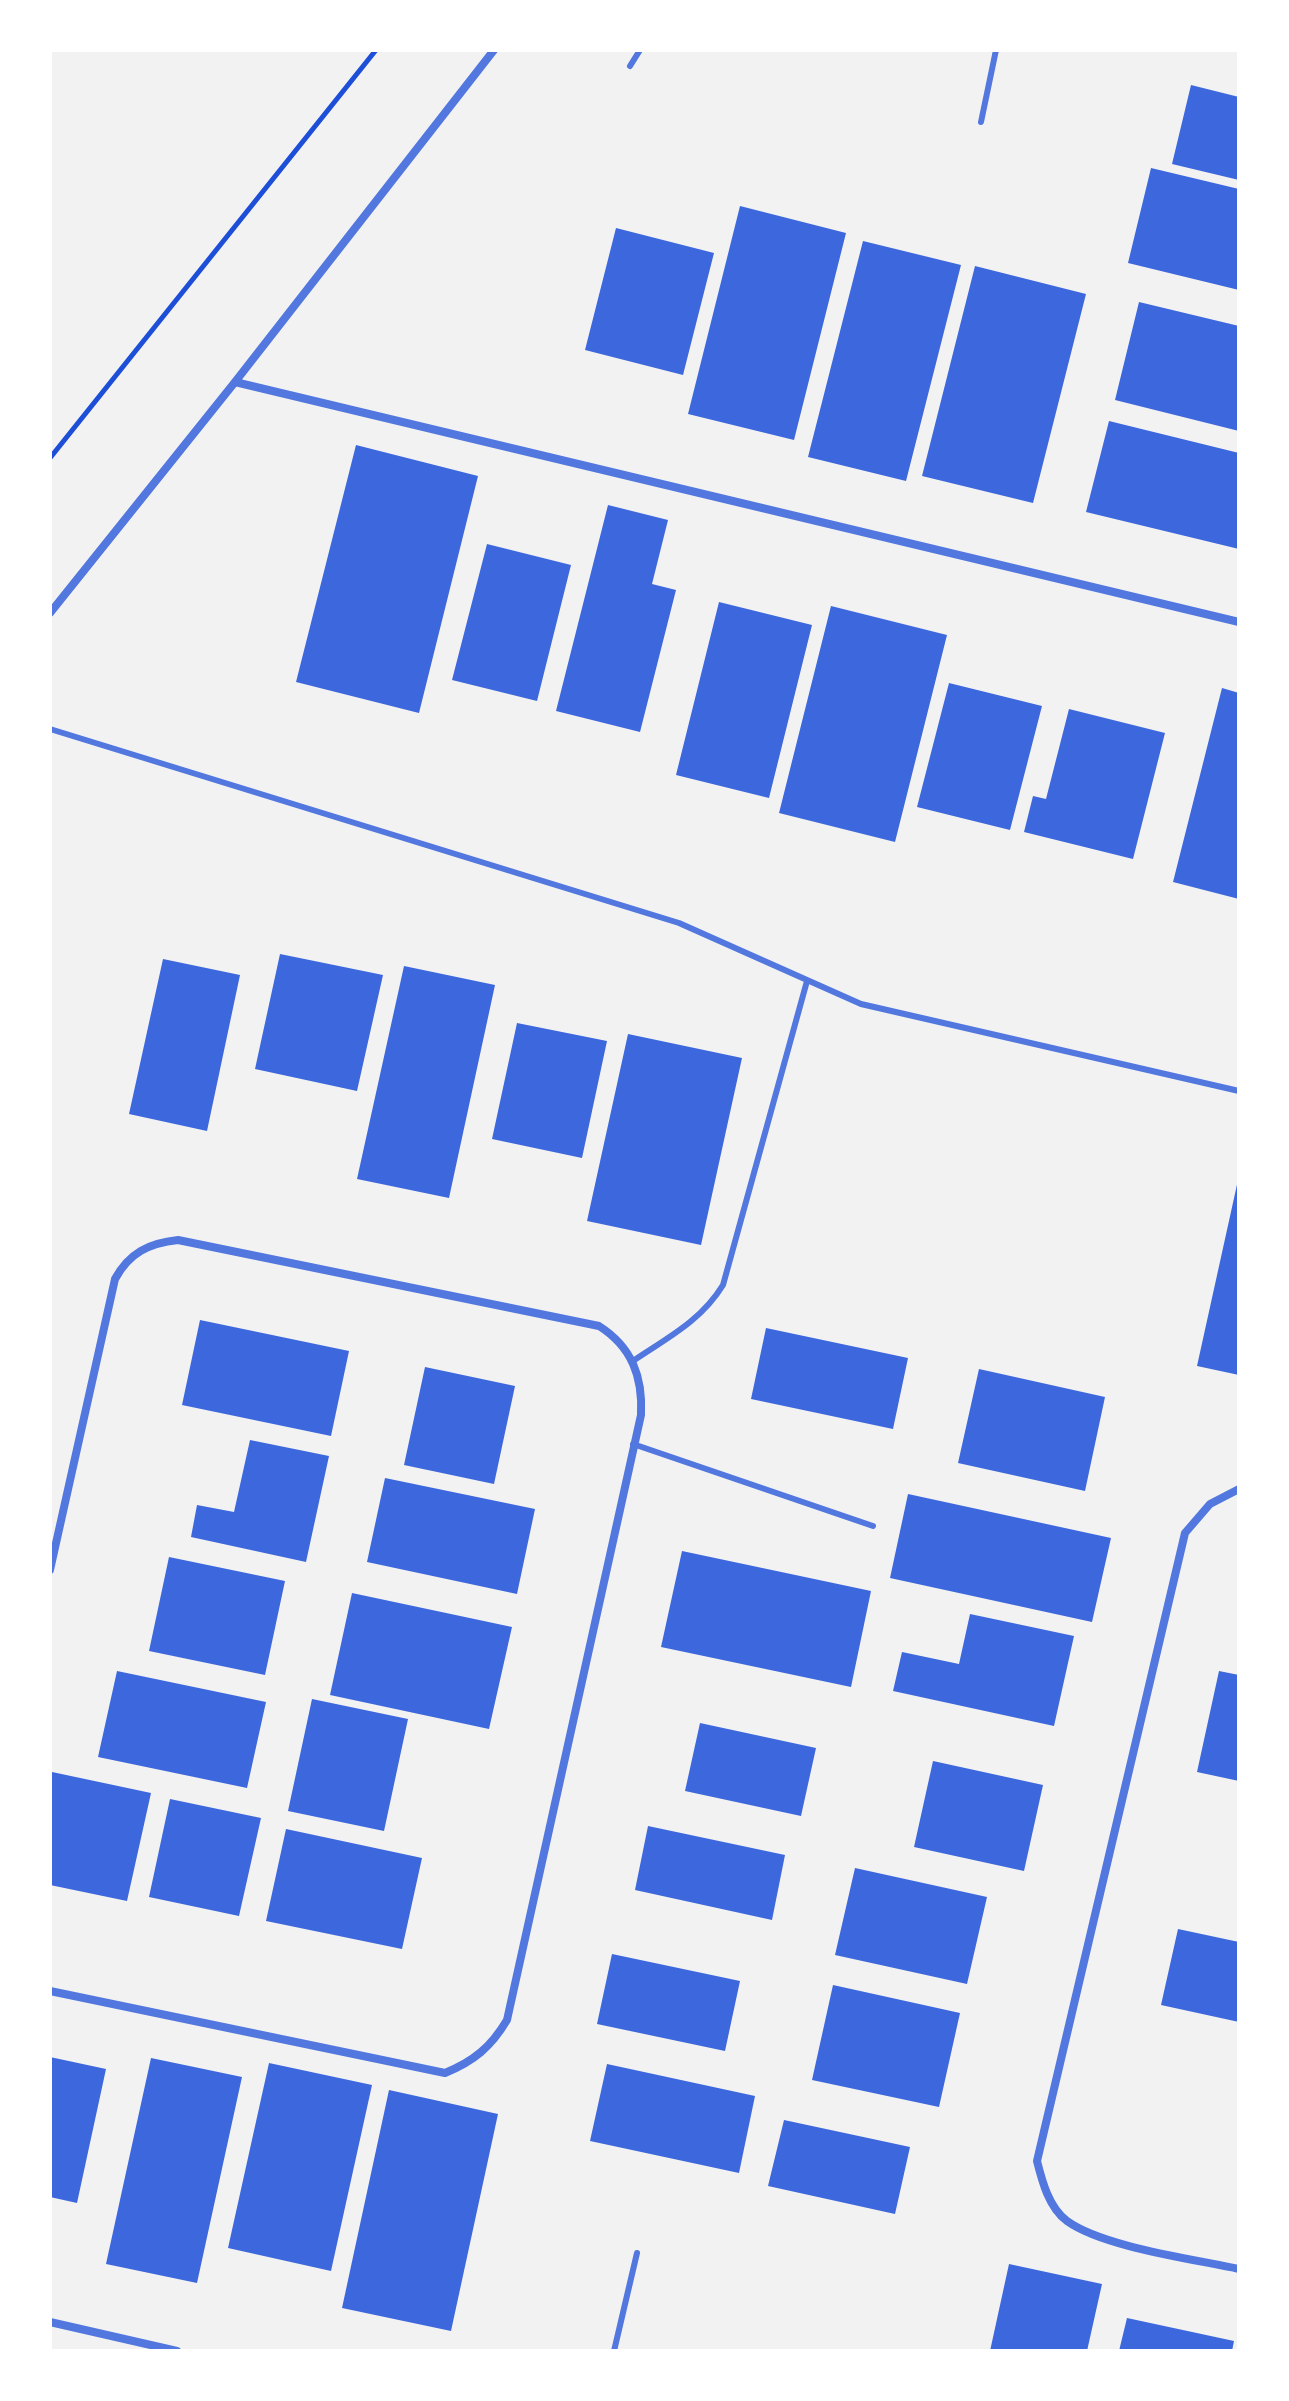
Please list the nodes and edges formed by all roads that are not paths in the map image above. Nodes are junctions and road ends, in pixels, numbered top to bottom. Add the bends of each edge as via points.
1 (494, 50) edge
2 (640, 50) edge
3 (996, 50) edge
4 (630, 66) dead end
5 (981, 122) dead end
6 (235, 382) junction
7 (50, 613) edge
8 (1239, 622) edge
9 (50, 729) edge
10 (807, 981) junction
11 (1239, 1091) edge
12 (633, 1361) junction
13 (633, 1444) junction
14 (1239, 1489) edge
15 (873, 1526) dead end
16 (50, 1570) edge
17 (50, 1991) edge
18 (637, 2253) dead end
19 (1239, 2269) edge
20 (50, 2322) edge
21 (177, 2351) edge
22 (614, 2351) edge

1 - 6 street
2 - 4 lane
3 - 5 lane
6 - 7 street
6 - 8 street
9 - 10 lane via 679,923
10 - 11 lane via 861,1004
10 - 12 lane via 723,1285 696,1318
12 - 13 street via 642,1396
12 - 16 street via 599,1326 178,1240 145,1247 115,1279
13 - 15 lane
13 - 17 street via 507,2020 479,2056 445,2073
14 - 19 street via 1210,1504 1185,1533 1037,2161 1043,2187 1065,2220 1098,2237
18 - 22 lane
20 - 21 street

